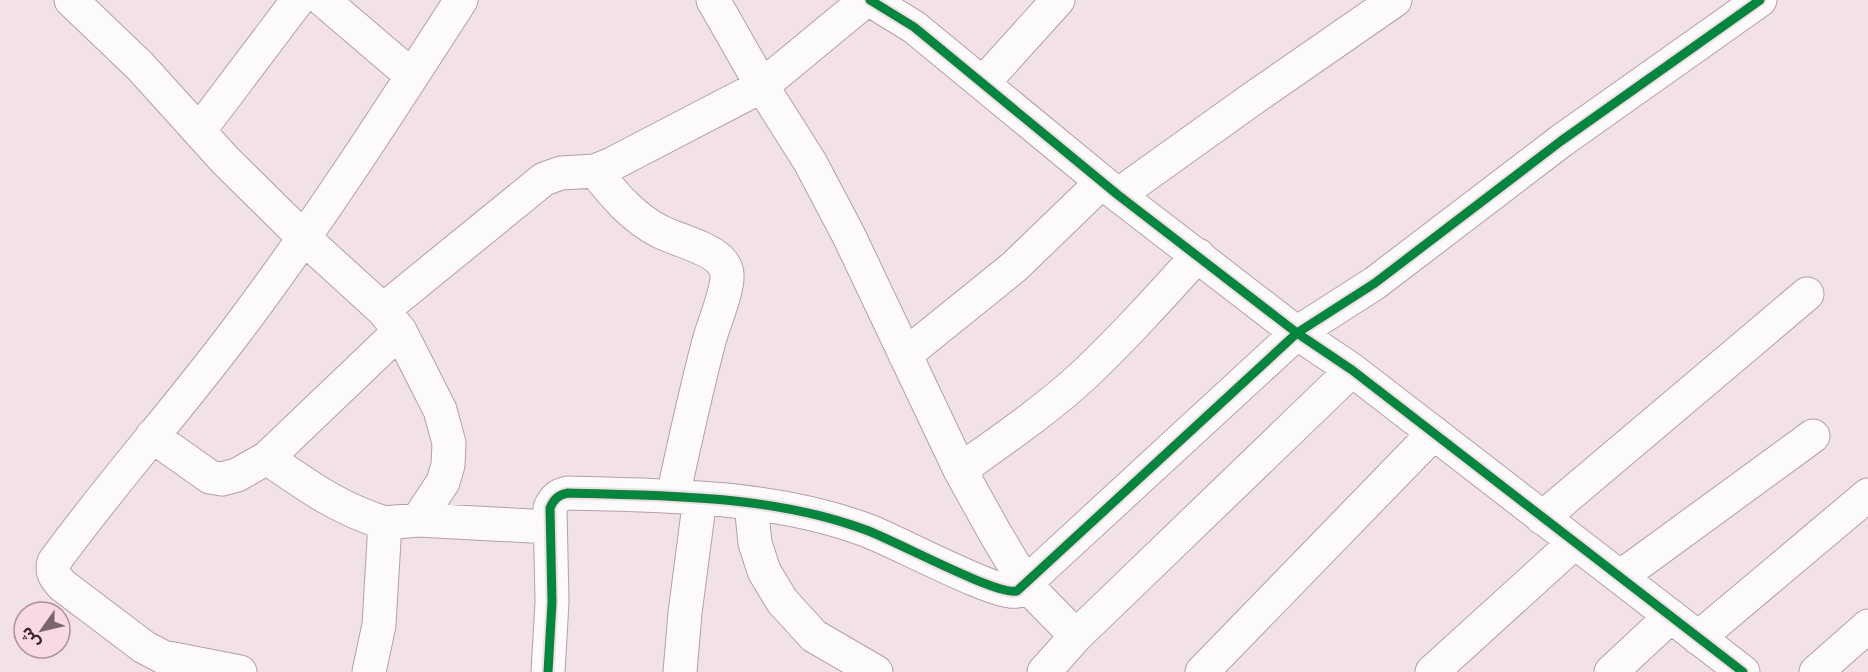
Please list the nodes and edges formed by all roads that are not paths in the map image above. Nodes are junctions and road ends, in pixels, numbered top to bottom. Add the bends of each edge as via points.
1 (298, 0) edge
2 (323, 0) edge
3 (461, 0) edge
4 (713, 0) edge
5 (1058, 0) edge
6 (1395, 0) edge
7 (1760, 0) edge
8 (879, 2) edge
9 (82, 4) edge
10 (412, 76) junction
11 (982, 83) junction
12 (762, 86) junction
13 (199, 131) junction
14 (595, 171) junction
15 (1110, 188) junction
16 (304, 238) junction
17 (1198, 255) junction
18 (1807, 294) dead end
19 (392, 321) junction
20 (1297, 333) junction
21 (905, 355) junction
22 (1352, 370) junction
23 (1434, 433) junction
24 (152, 436) junction
25 (1813, 436) dead end
26 (267, 458) junction
27 (960, 470) junction
28 (1868, 495) edge
29 (687, 497) junction
30 (752, 504) junction
31 (1542, 518) junction
32 (417, 520) junction
33 (385, 523) junction
34 (550, 527) junction
35 (1575, 542) junction
36 (1620, 577) junction
37 (1026, 585) junction
38 (1671, 616) junction
39 (1868, 626) edge
40 (1076, 636) junction
41 (1698, 638) junction
42 (240, 672) edge
43 (369, 672) edge
44 (548, 672) edge
45 (680, 672) edge
46 (876, 672) edge
47 (1044, 672) edge
48 (1202, 672) edge
49 (1432, 672) edge
50 (1611, 672) edge
51 (1743, 672) edge
52 (1816, 672) edge

1 - 13 street
2 - 10 street
3 - 10 street
4 - 12 street
5 - 11 street
6 - 15 street via 1255,96
7 - 20 street via 1562,141 1375,283
8 - 11 street
8 - 12 street
9 - 13 street
10 - 16 street
11 - 15 street
12 - 14 street
12 - 21 street via 810,162
13 - 16 street
14 - 19 street via 561,173 544,179
14 - 29 street via 639,219 714,255 726,268 725,288 705,353
15 - 17 street
15 - 21 street
16 - 19 street
16 - 24 street via 201,378
17 - 20 street
17 - 27 street via 1083,376
18 - 31 street
19 - 26 street
19 - 32 street via 440,410 449,443 443,482
20 - 22 street
20 - 37 street
21 - 27 street
22 - 23 street
22 - 40 street
23 - 31 street
23 - 48 street
24 - 26 street via 210,477 237,475
24 - 42 street via 77,530 52,570 62,585 144,647 163,657
25 - 36 street
26 - 33 street via 329,500
27 - 37 street
28 - 41 street
29 - 30 street
29 - 34 street via 568,493 554,500
29 - 45 street
30 - 37 street via 834,519 1004,591 1017,591
30 - 46 street via 755,543 764,572 782,601 814,636
31 - 35 street
32 - 33 street
32 - 34 street
33 - 43 street via 379,625
34 - 44 street via 552,602
35 - 36 street
35 - 49 street
36 - 38 street
37 - 40 street
38 - 41 street
38 - 50 street
39 - 52 street
40 - 47 street
41 - 51 street

